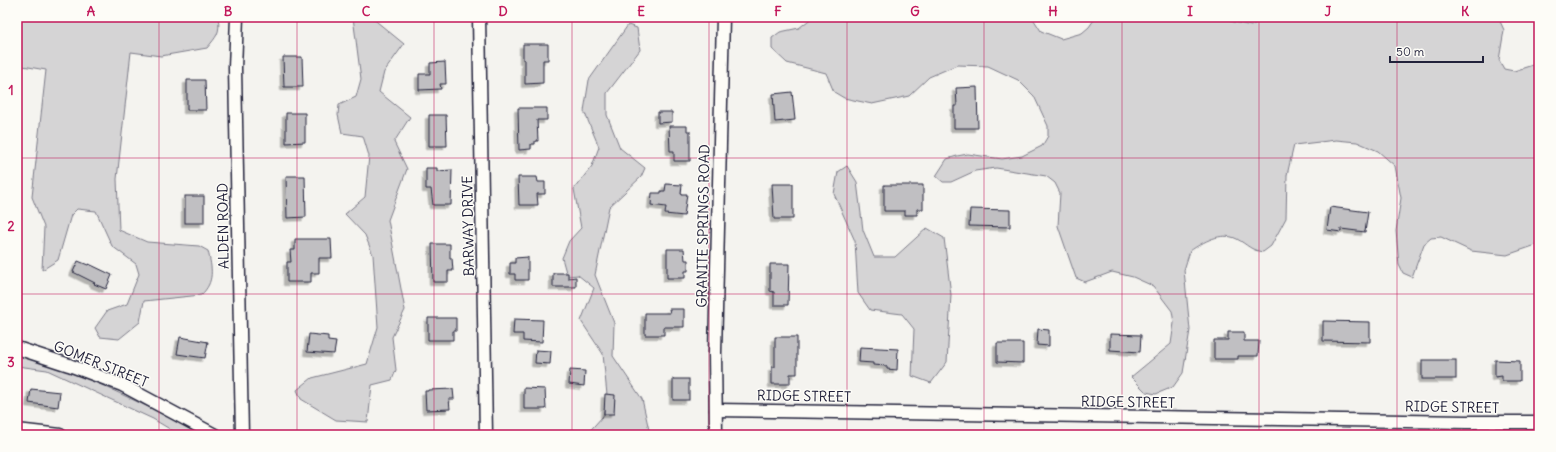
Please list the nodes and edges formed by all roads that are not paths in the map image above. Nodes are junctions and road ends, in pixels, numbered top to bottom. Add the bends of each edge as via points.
1 (237, 17) edge
2 (479, 17) edge
3 (723, 17) edge
4 (17, 348) edge
5 (716, 410) junction
6 (1539, 422) edge
7 (17, 430) edge
8 (60, 435) edge
9 (215, 435) edge
10 (242, 435) edge
11 (486, 435) edge
12 (716, 435) edge

1 - 10 street, ALDEN ROAD via 235,68
2 - 11 street, BARWAY DRIVE
3 - 5 street, GRANITE SPRINGS ROAD
4 - 9 street, GOMER STREET via 122,386
5 - 6 street, RIDGE STREET
5 - 12 street, GRANITE SPRINGS ROAD
7 - 8 street

